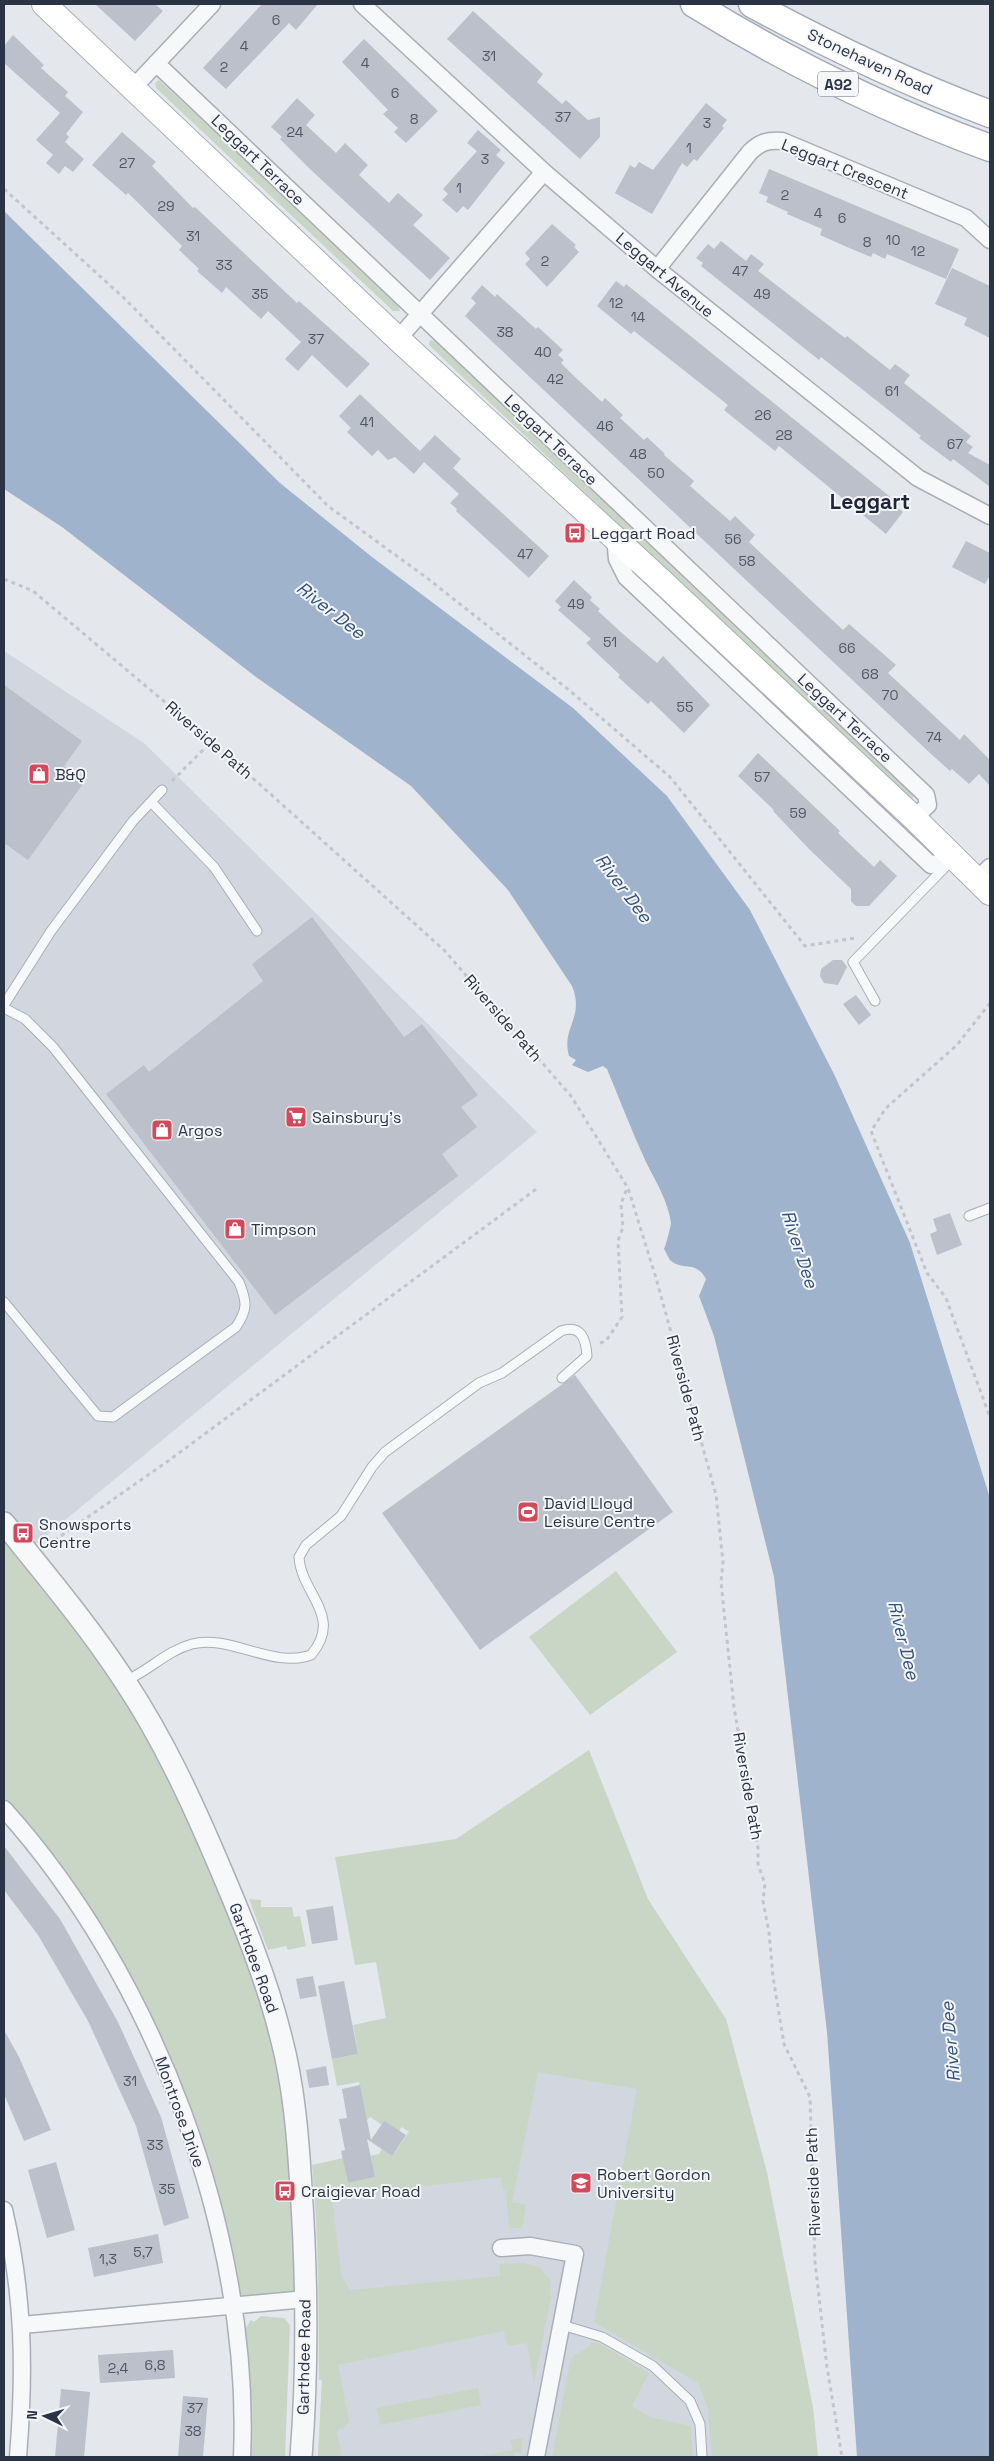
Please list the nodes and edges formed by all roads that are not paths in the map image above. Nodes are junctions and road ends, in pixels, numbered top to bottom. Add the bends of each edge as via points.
1 (44, 4) edge
2 (212, 4) edge
3 (362, 4) edge
4 (694, 4) edge
5 (752, 4) edge
6 (156, 63) junction
7 (133, 88) junction
8 (990, 114) edge
9 (990, 148) edge
10 (544, 172) junction
11 (990, 240) edge
12 (656, 269) junction
13 (419, 314) junction
14 (398, 339) junction
15 (990, 516) edge
16 (615, 538) junction
17 (162, 790) road end
18 (152, 803) junction
19 (914, 818) junction
20 (954, 857) junction
21 (986, 880) edge
22 (257, 931) dead end
23 (875, 1001) dead end
24 (4, 1007) edge
25 (990, 1208) edge
26 (968, 1216) dead end
27 (5, 1307) edge
28 (562, 1378) dead end
29 (4, 1523) edge
30 (125, 1681) junction
31 (4, 1809) edge
32 (4, 2210) edge
33 (501, 2248) dead end
34 (306, 2299) junction
35 (235, 2307) junction
36 (22, 2325) junction
37 (562, 2325) junction
38 (18, 2457) edge
39 (242, 2457) edge
40 (301, 2457) edge
41 (536, 2457) edge
42 (702, 2457) edge

1 - 7 main road, Leggart Terrace
2 - 6 street
3 - 10 street, Leggart Avenue
4 - 9 main road, Stonehaven Road / A92 via 831,80
5 - 8 main road, Stonehaven Road / A92 via 902,78
6 - 7 street
6 - 13 street, Leggart Terrace
7 - 14 main road, Leggart Terrace
10 - 12 street, Leggart Avenue
10 - 13 street
11 - 12 street, Leggart Crescent via 966,218 782,141 767,141 750,152
12 - 15 street, Leggart Avenue via 918,478
13 - 14 street
13 - 19 street, Leggart Terrace via 926,795 928,805
14 - 16 main road, Leggart Terrace
16 - 19 main road, Leggart Terrace
16 - 20 street via 616,559 626,577 931,865
17 - 18 lane
18 - 22 lane via 214,867
18 - 24 lane via 133,821 51,931
19 - 20 main road, Leggart Terrace
20 - 21 main road, Leggart Terrace
20 - 23 lane via 853,962
24 - 27 lane via 25,1020 53,1047 239,1282 246,1298 244,1315 236,1328 113,1417 98,1416
25 - 26 lane
28 - 30 lane via 586,1356 585,1338 577,1330 561,1331 502,1373 479,1382 385,1452 342,1516 306,1546 298,1557 301,1572 320,1607 324,1624 324,1634 311,1655 294,1660 224,1645 192,1644 174,1651
29 - 30 street, Garthdee Road
30 - 34 street, Garthdee Road via 158,1736 204,1829 246,1929 281,2036 289,2073 298,2152
31 - 35 street, Montrose Drive via 45,1860 99,1938 160,2056 197,2156
32 - 36 street via 14,2252
33 - 37 street via 530,2246 576,2254
34 - 35 street
34 - 40 street, Garthdee Road via 306,2383
35 - 36 street
35 - 39 street, Montrose Drive via 241,2380
36 - 38 street
37 - 41 street
37 - 42 lane via 602,2337 653,2366 690,2401 700,2424

